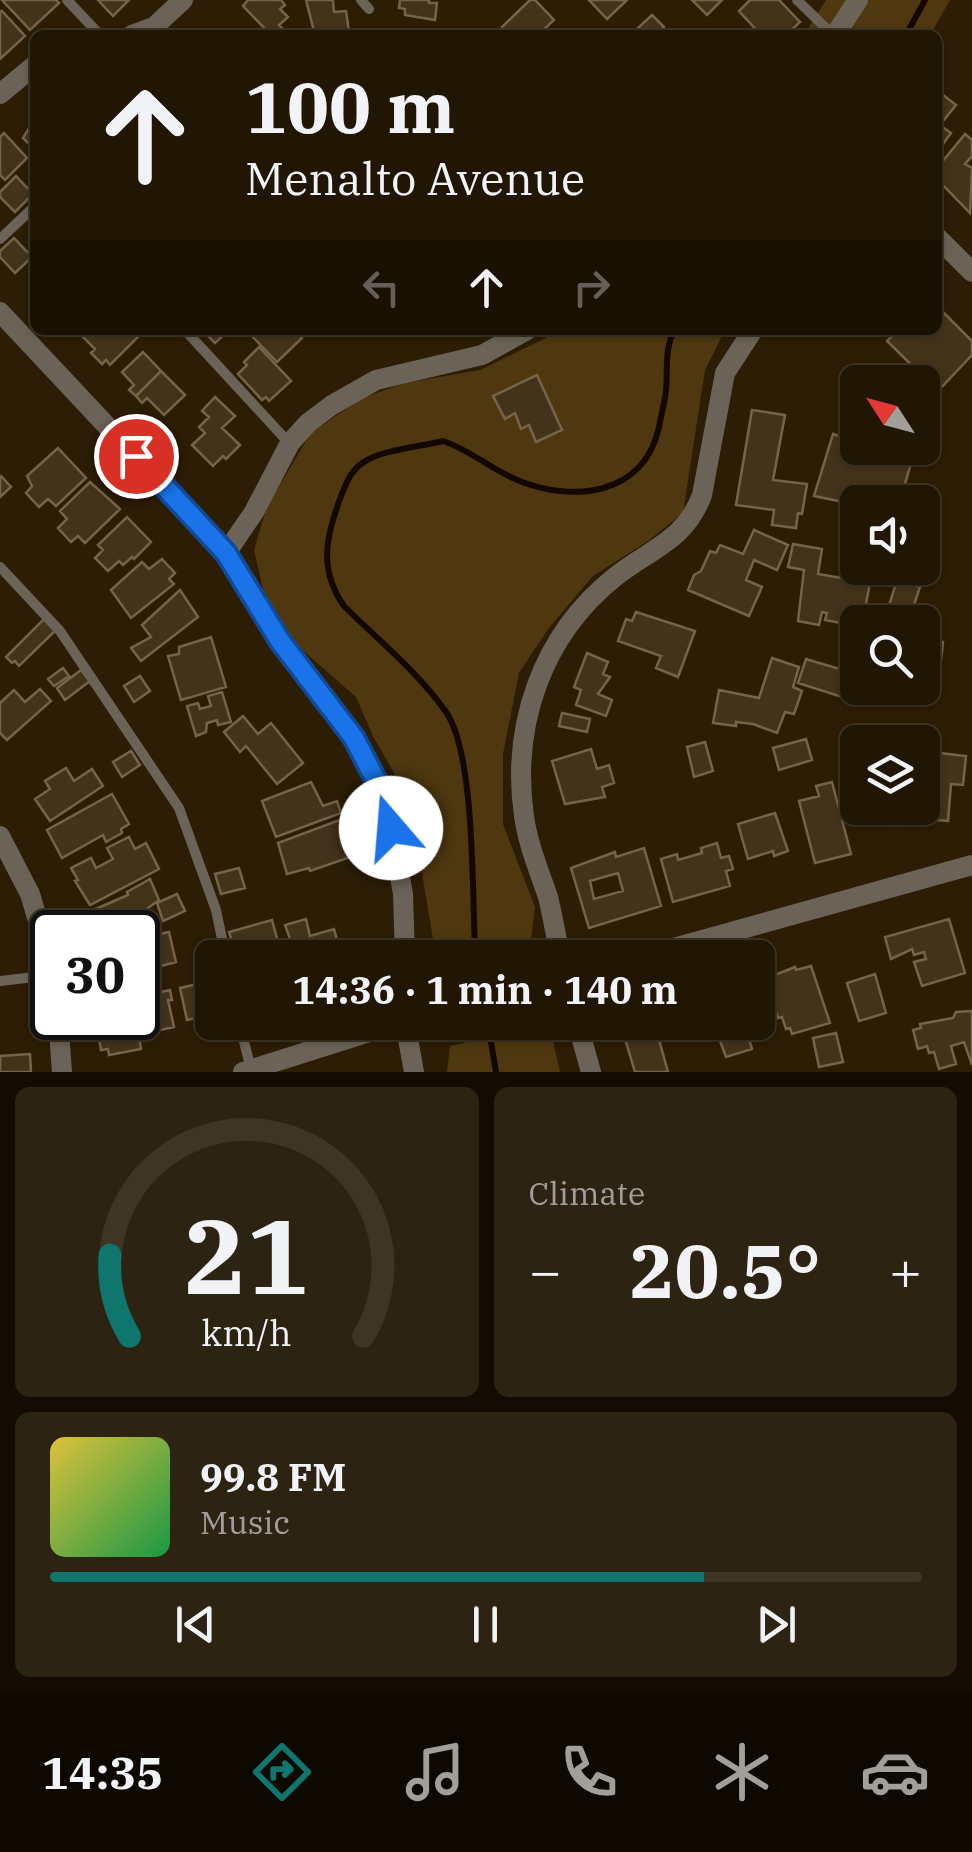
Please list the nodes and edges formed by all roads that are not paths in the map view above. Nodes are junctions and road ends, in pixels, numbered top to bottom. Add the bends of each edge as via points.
1 (68, 0) edge
2 (183, 0) edge
3 (798, 0) edge
4 (858, 0) edge
5 (95, 30) edge
6 (146, 30) edge
7 (829, 30) edge
8 (837, 30) edge
9 (30, 69) edge
10 (0, 94) edge
11 (30, 211) edge
12 (0, 239) edge
13 (942, 242) edge
14 (972, 272) edge
15 (3, 321) edge
16 (190, 335) edge
17 (517, 335) edge
18 (751, 335) edge
19 (290, 443) junction
20 (226, 553) junction
21 (0, 567) edge
22 (0, 836) edge
23 (972, 864) edge
24 (35, 910) edge
25 (222, 940) edge
26 (405, 940) edge
27 (557, 940) edge
28 (702, 940) edge
29 (30, 976) edge
30 (0, 981) edge
31 (60, 1040) edge
32 (242, 1040) edge
33 (346, 1040) edge
34 (407, 1040) edge
35 (582, 1040) edge
36 (247, 1071) edge
37 (62, 1072) edge
38 (414, 1072) edge
39 (591, 1072) edge

1 - 5 lane
2 - 6 street
3 - 7 lane
4 - 8 street
9 - 10 street
11 - 12 lane
13 - 14 street
15 - 20 street
16 - 19 lane
17 - 19 street via 482,355 376,380 332,405
18 - 27 street via 726,373 695,514 588,601 538,677 521,752 524,816
19 - 20 street
20 - 26 street via 280,641 354,738 381,790 404,894
21 - 25 lane via 60,631 179,808
22 - 24 street
23 - 28 street
29 - 30 lane
31 - 37 street
32 - 36 lane
33 - 36 street
34 - 38 street
35 - 39 street

